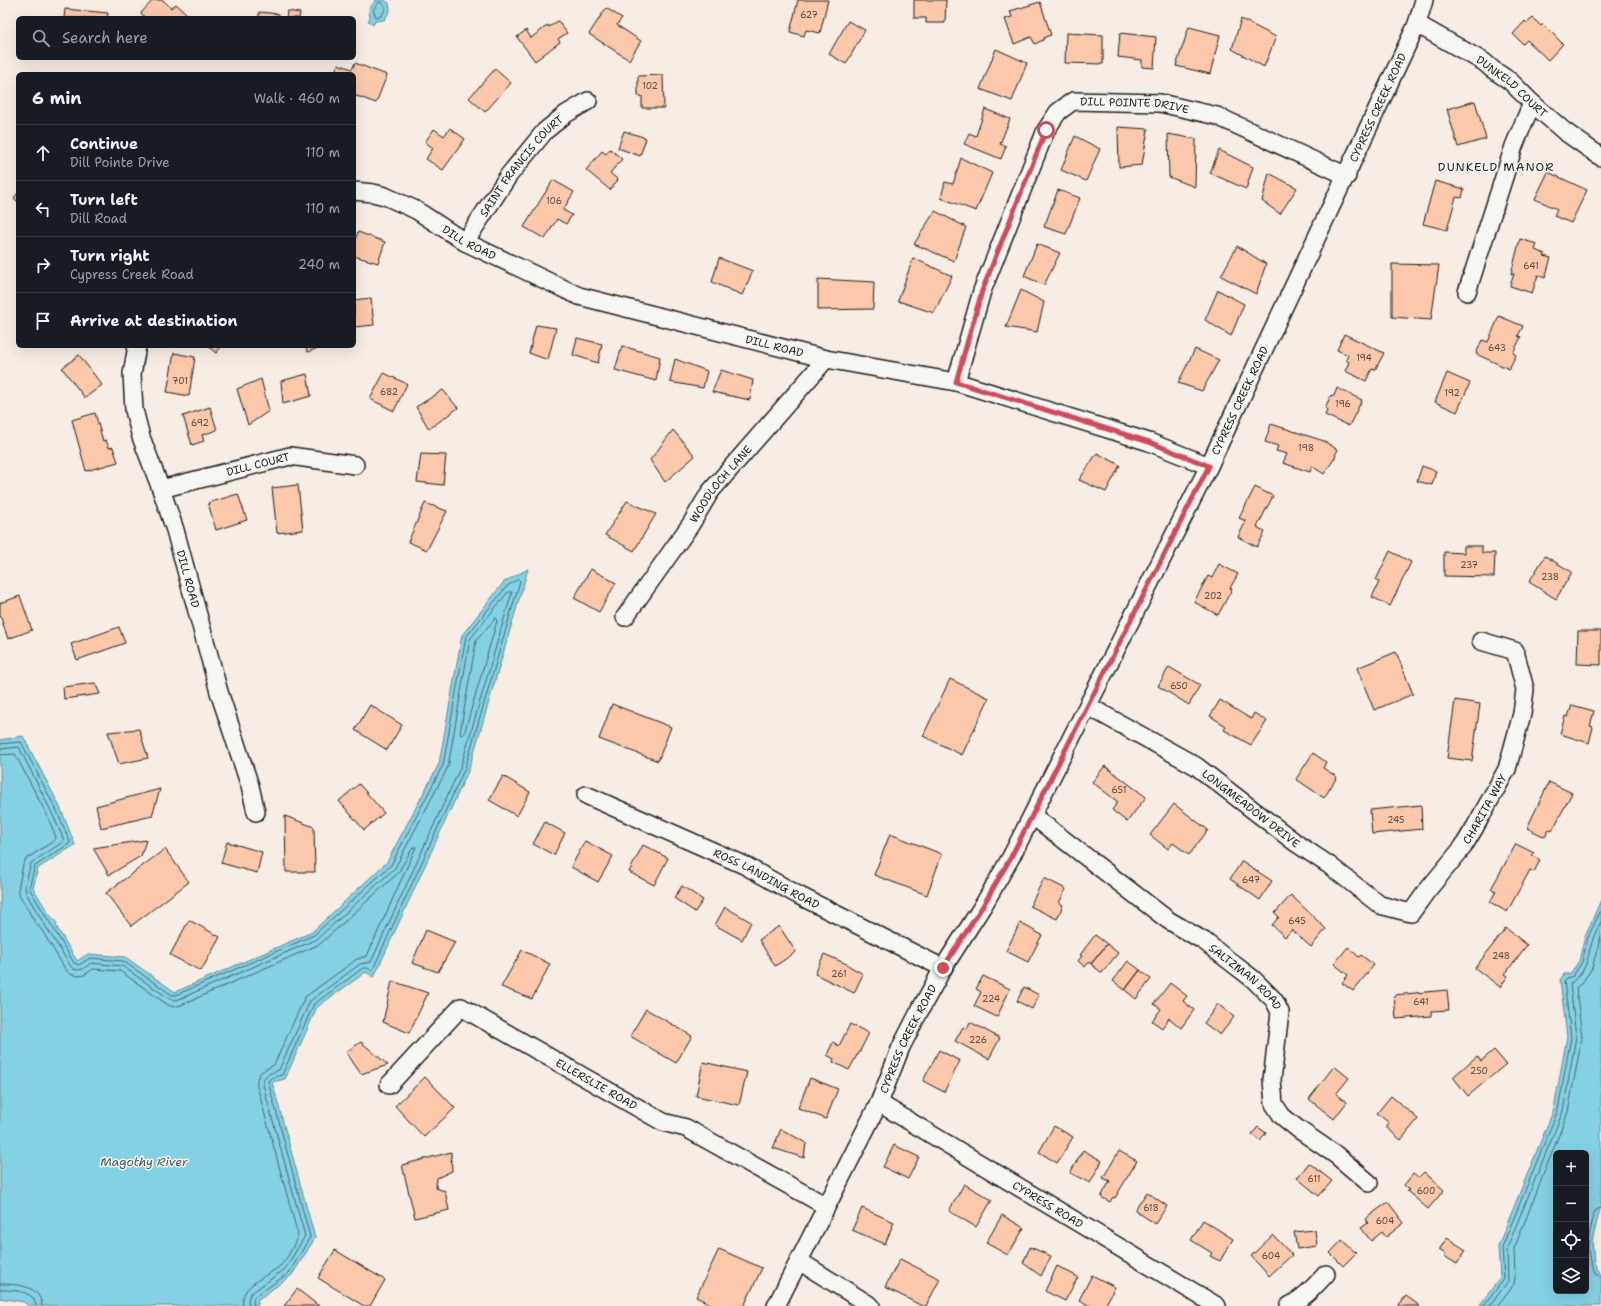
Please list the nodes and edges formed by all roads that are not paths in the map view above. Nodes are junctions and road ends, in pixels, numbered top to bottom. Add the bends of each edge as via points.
1 (1424, 0) edge
2 (1417, 24) junction
3 (588, 101) dead end
4 (1532, 103) junction
5 (1601, 158) edge
6 (1346, 176) junction
7 (356, 191) edge
8 (465, 242) junction
9 (1467, 292) dead end
10 (137, 348) edge
11 (826, 359) junction
12 (956, 382) junction
13 (355, 465) dead end
14 (1209, 466) junction
15 (162, 489) junction
16 (625, 617) dead end
17 (1481, 641) dead end
18 (1088, 706) junction
19 (586, 795) dead end
20 (256, 812) dead end
21 (1033, 816) junction
22 (1411, 914) joint
23 (943, 968) junction
24 (389, 1085) dead end
25 (878, 1103) junction
26 (1369, 1183) dead end
27 (826, 1206) junction
28 (799, 1261) junction
29 (1326, 1274) dead end
30 (776, 1306) edge
31 (871, 1306) edge
32 (1217, 1306) edge
33 (1289, 1306) edge

1 - 2 street, CYPRESS CREEK ROAD
2 - 4 street, DUNKELD COURT via 1484,62 1510,81
2 - 6 street, CYPRESS CREEK ROAD
3 - 8 street, SAINT FRANCIS COURT via 545,131 509,175
4 - 5 street, DUNKELD COURT
4 - 9 street via 1514,146
6 - 12 street, DILL POINTE DRIVE via 1217,116 1160,103 1073,101 1058,112 1046,130 982,291
6 - 14 street, CYPRESS CREEK ROAD
7 - 8 street, DILL ROAD via 373,193 416,210
8 - 11 street, DILL ROAD via 579,296
10 - 15 street, DILL ROAD via 132,374 134,410 141,437
11 - 12 street, DILL ROAD
11 - 16 street, WOODLOCH LANE via 710,492 691,524
12 - 14 street, DILL ROAD via 1149,442
13 - 15 street, DILL COURT via 290,456
14 - 18 street, CYPRESS CREEK ROAD
15 - 20 street, DILL ROAD
17 - 22 street, CHARITA WAY via 1515,651 1525,689 1522,714 1507,769 1476,827
18 - 21 street, CYPRESS CREEK ROAD
18 - 22 street, LONGMEADOW DRIVE via 1196,766 1380,905
19 - 23 street, ROSS LANDING ROAD via 744,865
21 - 23 street, CYPRESS CREEK ROAD via 984,904
21 - 26 street, SALTZMAN ROAD via 1168,920 1204,941 1253,979 1274,1000 1280,1012 1272,1080 1274,1104 1282,1116 1336,1155
23 - 25 street, CYPRESS CREEK ROAD via 901,1047
24 - 27 street, ELLERSLIE ROAD via 461,1007 664,1122 686,1128
25 - 27 street, CYPRESS CREEK ROAD
25 - 32 street, CYPRESS ROAD
27 - 28 street, CYPRESS CREEK ROAD
28 - 30 street, CYPRESS CREEK ROAD
28 - 31 street
29 - 33 street

